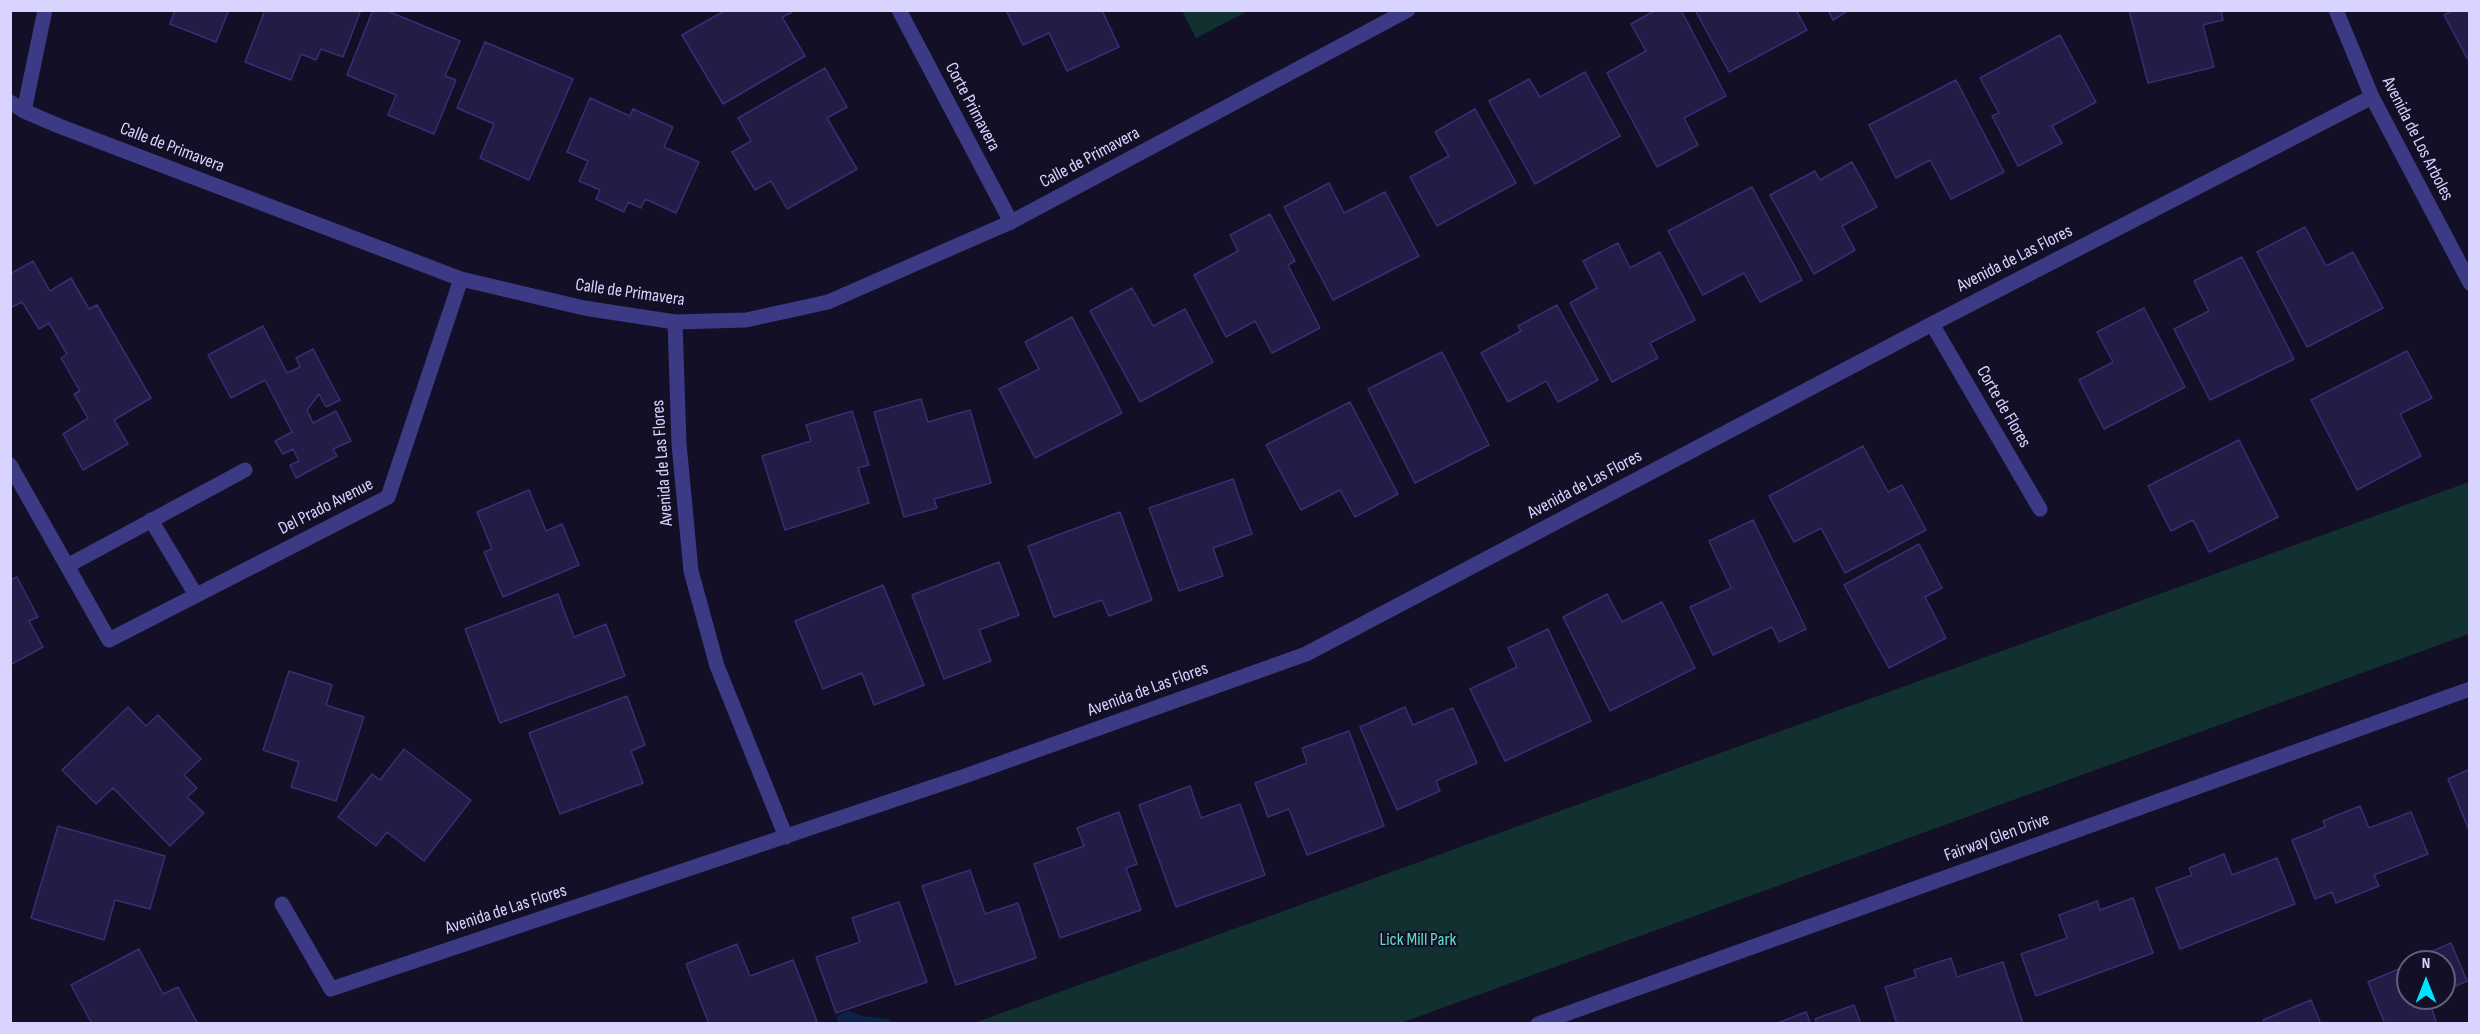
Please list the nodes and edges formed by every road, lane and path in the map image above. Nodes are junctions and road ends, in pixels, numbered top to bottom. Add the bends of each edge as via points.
1 (45, 10) edge
2 (899, 10) edge
3 (1408, 10) edge
4 (2336, 10) edge
5 (2372, 97) junction
6 (10, 102) edge
7 (17, 114) edge
8 (1011, 222) junction
9 (461, 279) junction
10 (2469, 283) edge
11 (675, 322) junction
12 (1932, 324) junction
13 (10, 465) edge
14 (244, 470) dead end
15 (2040, 509) dead end
16 (151, 520) junction
17 (67, 566) junction
18 (196, 595) junction
19 (2469, 689) edge
20 (786, 837) junction
21 (282, 904) dead end
22 (1538, 1023) edge

1 - 7 street
2 - 8 street, Corte Primavera
3 - 8 street, Calle de Primavera
4 - 5 street, Avenida de Los Arboles
5 - 10 street, Avenida de Los Arboles
5 - 12 street, Avenida de Las Flores
6 - 7 street, Calle de Primavera
7 - 9 street, Calle de Primavera
8 - 11 street, Calle de Primavera via 828,302 746,320
9 - 11 street, Calle de Primavera via 584,308
9 - 18 street, Del Prado Avenue via 388,497
11 - 20 street, Avenida de Las Flores via 679,444 691,571 717,666
12 - 15 street, Corte de Flores
12 - 20 street, Avenida de Las Flores via 1306,654
13 - 17 street
14 - 16 street
16 - 17 street
16 - 18 street
17 - 18 street, Del Prado Avenue via 109,640
19 - 22 street, Fairway Glen Drive
20 - 21 street, Avenida de Las Flores via 331,989

